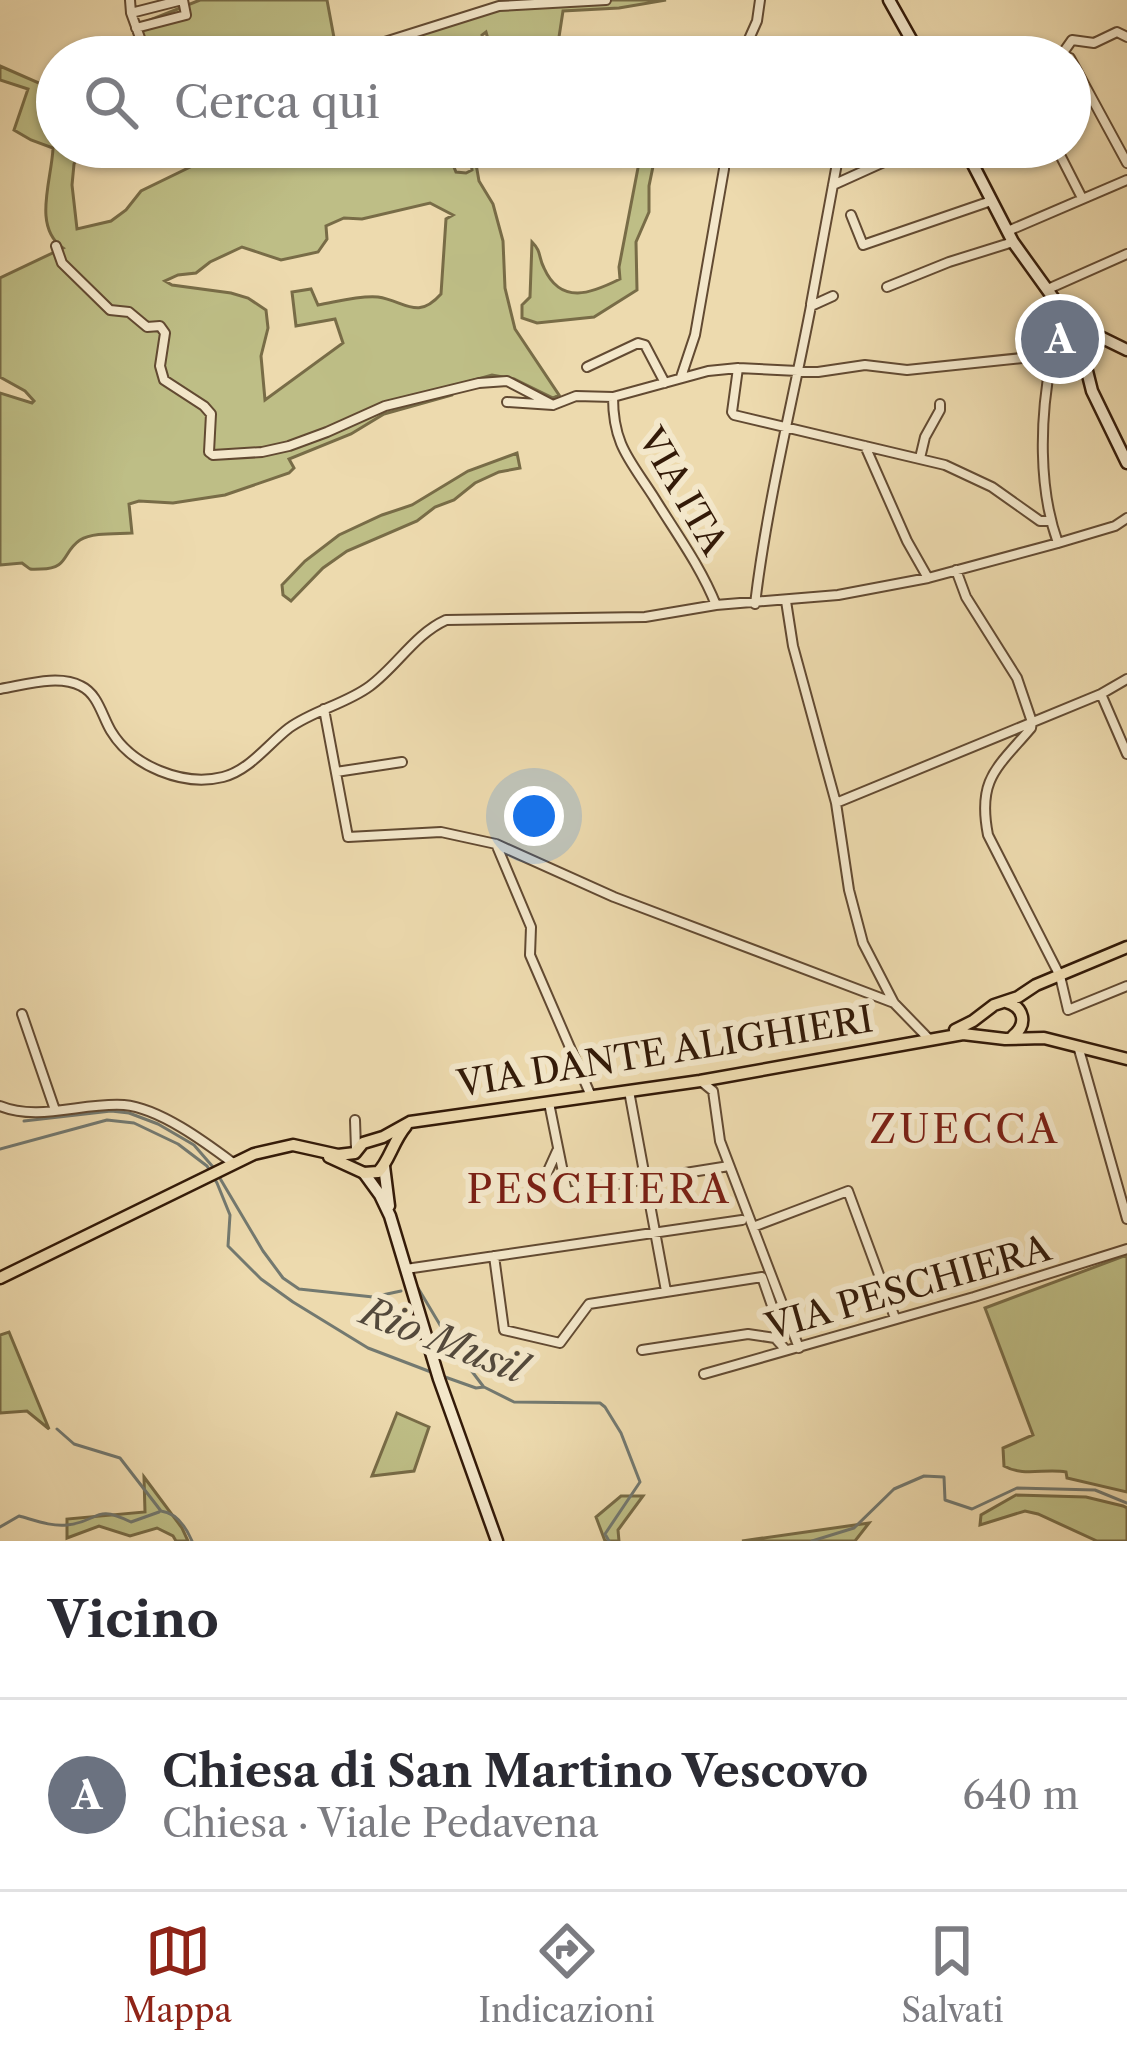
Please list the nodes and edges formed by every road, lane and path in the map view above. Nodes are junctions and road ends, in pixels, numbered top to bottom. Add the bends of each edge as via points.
1 (130, 0) edge
2 (182, 0) edge
3 (606, 0) edge
4 (760, 0) edge
5 (889, 0) edge
6 (131, 14) junction
7 (136, 28) junction
8 (139, 36) edge
9 (400, 36) edge
10 (750, 36) edge
11 (909, 36) edge
12 (1127, 37) edge
13 (1091, 43) edge
14 (1091, 100) edge
15 (1127, 163) edge
16 (724, 168) edge
17 (836, 168) edge
18 (869, 168) edge
19 (975, 168) edge
20 (1067, 168) edge
21 (1127, 180) edge
22 (833, 184) junction
23 (1082, 198) junction
24 (991, 201) junction
25 (851, 215) dead end
26 (1010, 237) junction
27 (56, 246) dead end
28 (1127, 254) edge
29 (887, 287) dead end
30 (1046, 290) junction
31 (833, 296) dead end
32 (811, 306) junction
33 (1077, 332) junction
34 (1127, 350) edge
35 (1051, 361) junction
36 (587, 367) dead end
37 (738, 368) junction
38 (798, 370) junction
39 (1088, 373) junction
40 (680, 378) junction
41 (665, 382) junction
42 (613, 399) junction
43 (507, 402) dead end
44 (940, 404) dead end
45 (553, 405) junction
46 (786, 426) junction
47 (864, 445) junction
48 (920, 458) junction
49 (1127, 463) edge
50 (1127, 518) edge
51 (1050, 521) junction
52 (1058, 543) junction
53 (956, 570) junction
54 (928, 578) junction
55 (787, 601) junction
56 (755, 604) junction
57 (716, 605) junction
58 (1127, 680) edge
59 (0, 689) edge
60 (1101, 694) junction
61 (324, 709) junction
62 (1032, 722) junction
63 (1127, 754) edge
64 (402, 762) dead end
65 (336, 772) junction
66 (836, 803) junction
67 (496, 844) junction
68 (1127, 947) edge
69 (1054, 978) junction
70 (1127, 986) edge
71 (894, 1003) junction
72 (1000, 1003) junction
73 (22, 1014) dead end
74 (1023, 1017) junction
75 (1005, 1038) junction
76 (1044, 1038) junction
77 (929, 1039) junction
78 (1078, 1045) junction
79 (1127, 1059) edge
80 (734, 1074) junction
81 (700, 1081) junction
82 (628, 1091) junction
83 (714, 1094) junction
84 (592, 1096) junction
85 (549, 1102) junction
86 (0, 1106) edge
87 (715, 1106) junction
88 (55, 1110) junction
89 (410, 1122) junction
90 (370, 1142) junction
91 (557, 1149) junction
92 (355, 1151) junction
93 (322, 1152) junction
94 (386, 1162) junction
95 (229, 1165) junction
96 (729, 1166) junction
97 (362, 1172) junction
98 (644, 1178) junction
99 (543, 1182) dead end
100 (390, 1216) junction
101 (742, 1220) dead end
102 (1127, 1220) edge
103 (752, 1227) junction
104 (655, 1233) junction
105 (1127, 1250) edge
106 (494, 1256) junction
107 (406, 1269) junction
108 (0, 1278) edge
109 (666, 1291) junction
110 (895, 1318) junction
111 (772, 1338) junction
112 (799, 1348) junction
113 (642, 1350) dead end
114 (787, 1351) junction
115 (776, 1354) junction
116 (704, 1373) dead end
117 (496, 1541) edge

1 - 6 street
2 - 6 street
2 - 7 street via 186,15
3 - 9 street via 500,6
4 - 10 street
5 - 11 street
6 - 7 street
7 - 8 street
12 - 13 street via 1117,32
14 - 15 street
16 - 40 street
17 - 22 street
18 - 22 street
19 - 24 street
20 - 23 street
21 - 23 street
22 - 32 street
23 - 26 street
24 - 25 street via 863,244
24 - 26 street
26 - 29 street
26 - 30 street
27 - 45 street via 62,263 110,310 160,326 164,380 211,414 213,455 289,446 385,406 479,383 507,381
28 - 30 street
30 - 33 street
31 - 32 street
32 - 38 street
33 - 34 street
33 - 39 street
35 - 38 street
35 - 39 street
35 - 51 street via 1044,447
36 - 41 street via 638,343
37 - 38 street
37 - 40 street
37 - 46 street via 734,416
38 - 46 street
39 - 49 street
40 - 41 street
41 - 42 street
42 - 45 street via 576,396
42 - 57 street, VIA ITA via 623,452
43 - 45 street
44 - 48 street
46 - 47 street
46 - 56 street
47 - 48 street
47 - 54 street
48 - 51 street
50 - 52 street
51 - 52 street
52 - 53 street
53 - 54 street
53 - 62 street via 1011,665
54 - 55 street
55 - 56 street
55 - 66 street
56 - 57 street
57 - 61 street via 645,617 446,620 372,685
58 - 60 street
59 - 61 street via 55,680 84,687 122,748 169,774 197,778 224,777 249,764
60 - 62 street
60 - 63 street
61 - 65 street
62 - 66 street
62 - 69 street via 990,777 983,812
64 - 65 street
65 - 67 street via 348,837 440,832
66 - 71 street via 862,943
67 - 71 street
67 - 84 street via 531,927 530,955
68 - 69 main road, VIA DANTE ALIGHIERI
69 - 70 street via 1069,1010
69 - 72 main road, VIA DANTE ALIGHIERI
69 - 74 main road via 1032,993
71 - 77 street
72 - 74 main road
72 - 75 main road via 985,1020 989,1032
72 - 77 main road, VIA DANTE ALIGHIERI
73 - 88 street
74 - 75 main road via 1020,1031
74 - 76 main road
75 - 76 main road, VIA DANTE ALIGHIERI
75 - 77 main road, VIA DANTE ALIGHIERI
76 - 78 main road, VIA DANTE ALIGHIERI
77 - 80 main road, VIA DANTE ALIGHIERI
78 - 79 main road, VIA DANTE ALIGHIERI
78 - 102 street
80 - 81 main road, VIA DANTE ALIGHIERI
80 - 83 street
80 - 87 street
81 - 82 main road, VIA DANTE ALIGHIERI
81 - 83 street
82 - 84 main road, VIA DANTE ALIGHIERI
82 - 98 street
83 - 87 street
84 - 85 main road, VIA DANTE ALIGHIERI
85 - 89 main road, VIA DANTE ALIGHIERI
85 - 91 street
86 - 88 street
87 - 96 street
88 - 95 street via 129,1105 171,1123
89 - 90 main road, VIA DANTE ALIGHIERI
89 - 94 main road, VIA DANTE ALIGHIERI
90 - 92 main road
90 - 92 street via 355,1120
90 - 94 main road via 382,1146
91 - 98 street via 565,1191
91 - 99 street
92 - 93 main road
92 - 97 main road
93 - 95 main road via 283,1146
93 - 97 main road
94 - 97 main road via 373,1174
94 - 100 street
95 - 108 main road
96 - 98 street
96 - 103 street
97 - 100 street
98 - 104 street
100 - 107 street
101 - 104 street
103 - 110 street via 848,1190
103 - 112 street
104 - 106 street
104 - 109 street
105 - 110 street, VIA PESCHIERA
106 - 107 street
106 - 109 street via 504,1330 560,1343 589,1304
107 - 117 street
109 - 111 street via 762,1277 779,1325
110 - 112 street, VIA PESCHIERA
111 - 113 street via 748,1334
111 - 114 street
111 - 115 street
112 - 114 street, VIA PESCHIERA
114 - 115 street, VIA PESCHIERA
115 - 116 street, VIA PESCHIERA

